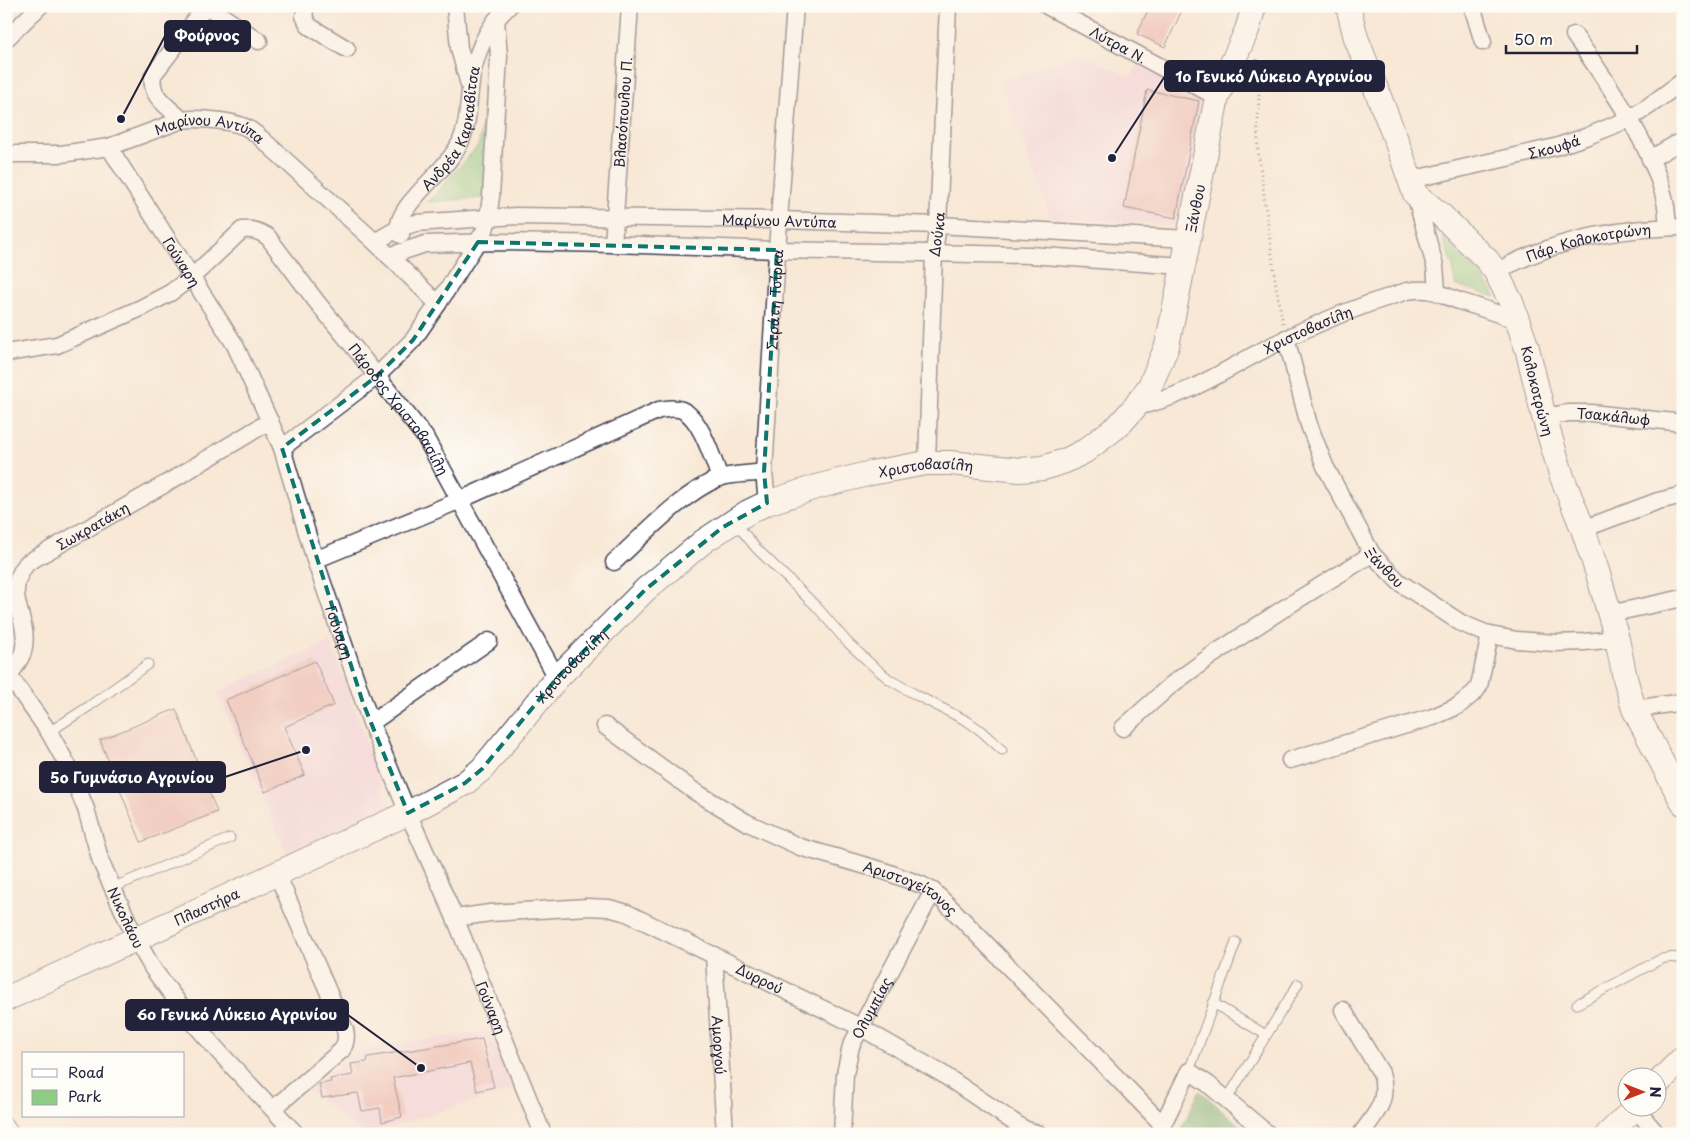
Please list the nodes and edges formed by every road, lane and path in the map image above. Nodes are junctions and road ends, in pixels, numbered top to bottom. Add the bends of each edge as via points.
1 (40, 6) edge
2 (207, 6) edge
3 (306, 6) edge
4 (455, 6) edge
5 (509, 6) edge
6 (630, 6) edge
7 (795, 6) edge
8 (948, 6) edge
9 (1047, 6) edge
10 (1254, 6) edge
11 (1348, 6) edge
12 (1472, 6) edge
13 (496, 20) junction
14 (1247, 30) junction
15 (1574, 36) dead end
16 (6, 39) edge
17 (259, 41) dead end
18 (1483, 42) dead end
19 (347, 49) dead end
20 (1683, 81) edge
21 (470, 89) junction
22 (1217, 97) junction
23 (182, 120) junction
24 (1629, 120) junction
25 (1683, 140) edge
26 (109, 147) junction
27 (6, 154) edge
28 (1650, 159) junction
29 (1413, 187) junction
30 (616, 217) junction
31 (488, 218) junction
32 (779, 220) junction
33 (938, 225) junction
34 (1675, 227) edge
35 (399, 228) junction
36 (1053, 231) junction
37 (1188, 239) junction
38 (375, 242) junction
39 (478, 242) junction
40 (613, 244) junction
41 (404, 250) junction
42 (777, 250) junction
43 (934, 252) junction
44 (389, 256) junction
45 (1051, 256) junction
46 (1183, 266) junction
47 (1496, 272) junction
48 (192, 277) junction
49 (1437, 291) junction
50 (438, 304) junction
51 (1518, 321) junction
52 (1286, 338) junction
53 (6, 353) edge
54 (377, 376) junction
55 (1136, 407) junction
56 (1544, 417) junction
57 (270, 421) junction
58 (1683, 423) edge
59 (282, 448) junction
60 (927, 463) junction
61 (764, 472) junction
62 (720, 478) junction
63 (1683, 495) edge
64 (458, 501) junction
65 (766, 503) junction
66 (734, 520) junction
67 (1583, 528) junction
68 (1372, 554) junction
69 (316, 560) junction
70 (614, 562) dead end
71 (1683, 598) edge
72 (1609, 614) junction
73 (1490, 635) junction
74 (1617, 639) junction
75 (489, 641) dead end
76 (148, 664) dead end
77 (8, 674) edge
78 (557, 678) junction
79 (1683, 702) edge
80 (1634, 709) junction
81 (371, 723) junction
82 (605, 726) dead end
83 (1123, 728) dead end
84 (49, 732) junction
85 (1002, 750) dead end
86 (1290, 760) dead end
87 (1683, 803) edge
88 (408, 813) junction
89 (230, 838) dead end
90 (277, 874) junction
91 (112, 888) junction
92 (933, 891) junction
93 (455, 918) junction
94 (136, 939) junction
95 (1236, 942) dead end
96 (714, 955) junction
97 (1683, 960) edge
98 (1298, 984) dead end
99 (6, 999) edge
100 (1213, 1003) junction
101 (1577, 1004) dead end
102 (1343, 1010) dead end
103 (860, 1027) junction
104 (1266, 1034) junction
105 (1683, 1058) edge
106 (1189, 1071) junction
107 (1666, 1075) edge
108 (1226, 1099) junction
109 (272, 1109) junction
110 (1625, 1118) edge
111 (1643, 1118) edge
112 (6, 1127) edge
113 (1161, 1129) edge
114 (1034, 1133) edge
115 (11, 1134) edge
116 (296, 1134) edge
117 (542, 1134) edge
118 (725, 1134) edge
119 (842, 1134) edge
120 (1268, 1134) edge
121 (1361, 1134) edge
122 (1608, 1134) edge
123 (1657, 1134) edge

1 - 16 street
2 - 17 street
2 - 23 street via 153,75 155,95
3 - 19 street via 304,16 309,26
4 - 21 street via 459,48
5 - 13 street, Ανδρέα Καρκαβίτσα
6 - 30 street, Βλασόπουλου Π.
7 - 32 street, Στράτη Τσίρκα
8 - 33 street, Δούκα
9 - 22 street, Λύτρα Ν.
10 - 14 main road, Ξάνθου
11 - 29 main road via 1356,38
12 - 18 street
13 - 21 street, Ανδρέα Καρκαβίτσα via 477,54
13 - 31 street via 498,56
14 - 22 main road, Ξάνθου
14 - 52 path via 1255,47 1260,76 1258,150
15 - 24 street
20 - 24 street, Σκουφά
21 - 35 street, Ανδρέα Καρκαβίτσα via 461,140 408,205
22 - 37 main road, Ξάνθου
23 - 26 street, Μαρίνου Αντύπα
23 - 38 street, Μαρίνου Αντύπα via 209,120 250,130
24 - 28 street
24 - 29 street, Σκουφά via 1556,147
25 - 28 street
26 - 27 street, Μαρίνου Αντύπα via 61,154
26 - 48 street, Γούναρη
28 - 34 street
29 - 47 main road, Κολοκοτρώνη
29 - 49 street via 1432,252
30 - 31 street, Μαρίνου Αντύπα
30 - 32 street, Μαρίνου Αντύπα
30 - 40 street, Βλασόπουλου Π.
31 - 35 street, Μαρίνου Αντύπα via 421,222
31 - 39 street
32 - 33 street, Μαρίνου Αντύπα
32 - 42 street, Στράτη Τσίρκα
33 - 36 street, Μαρίνου Αντύπα
33 - 43 street, Δούκα
34 - 47 street, Πάρ. Κολοκοτρώνη via 1578,240
35 - 38 street, Μαρίνου Αντύπα
35 - 41 street
36 - 37 street, Μαρίνου Αντύπα
36 - 45 street
37 - 46 main road, Ξάνθου
38 - 44 street, Μαρίνου Αντύπα
39 - 40 street
39 - 41 street via 424,244
39 - 50 street
40 - 42 street
41 - 44 street
42 - 43 street
42 - 61 street, Στράτη Τσίρκα
43 - 45 street
43 - 60 street, Δούκα
44 - 50 street, Μαρίνου Αντύπα
45 - 46 street
46 - 55 main road, Ξάνθου via 1167,346 1150,386
47 - 51 main road, Κολοκοτρώνη
48 - 53 street, Πάροδος Χριστοβασίλη via 142,308 74,339 39,349
48 - 54 street, Πάροδος Χριστοβασίλη via 242,230 259,232 268,237
48 - 57 street, Γούναρη via 234,345
49 - 51 street, Χριστοβασίλη
49 - 52 street, Χριστοβασίλη via 1418,289 1394,295
50 - 54 street via 413,340
51 - 56 main road, Κολοκοτρώνη
52 - 55 street, Χριστοβασίλη via 1192,389
52 - 68 street, Ξάνθου via 1316,444
54 - 59 street
54 - 64 street, Πάροδος Χριστοβασίλη via 424,437
55 - 60 main road, Χριστοβασίλη via 1119,425 1085,451 1053,465 1020,470
56 - 58 street, Τσακάλωφ via 1592,413
56 - 67 main road, Κολοκοτρώνη via 1562,477
57 - 59 street, Γούναρη
57 - 77 street, Σωκρατάκη via 12,575 6,596 20,631 23,649
59 - 69 street, Γούναρη
60 - 65 main road, Χριστοβασίλη via 871,472
61 - 62 street
61 - 65 street, Στράτη Τσίρκα
62 - 64 street via 691,416 671,408 659,410
62 - 70 street via 681,502
63 - 67 street
64 - 69 street
64 - 78 street, Πάροδος Χριστοβασίλη
65 - 66 main road, Χριστοβασίλη
66 - 78 main road, Χριστοβασίλη via 646,589
66 - 85 lane via 756,548 872,665 890,680 967,721
67 - 72 main road, Κολοκοτρώνη
68 - 73 street, Ξάνθου via 1399,582 1454,619
68 - 83 street via 1211,656 1171,685
69 - 81 street, Γούναρη
71 - 72 street
72 - 74 main road, Κολοκοτρώνη
73 - 74 street, Ξάνθου via 1555,643
73 - 86 street via 1479,686 1458,706 1422,721
74 - 80 main road, Κολοκοτρώνη
75 - 81 street
76 - 84 lane
77 - 84 street, Νικολάου
78 - 88 main road, Χριστοβασίλη via 482,769 465,783
79 - 80 street
80 - 87 main road, Κολοκοτρώνη
81 - 88 street, Γούναρη
82 - 92 street, Αριστογείτονος via 694,791 752,826 800,847 898,876
84 - 91 street, Νικολάου via 76,784
88 - 90 main road, Πλαστήρα
88 - 93 street, Γούναρη
89 - 91 lane
90 - 94 main road, Πλαστήρα
90 - 109 street via 346,1037 342,1050
91 - 94 street, Νικολάου
92 - 103 street, Ολυμπίας
92 - 113 street, Αριστογείτονος
93 - 96 street, Δυρρού via 490,913 609,908 627,913
93 - 117 street, Γούναρη
94 - 99 main road, Πλαστήρα
94 - 109 street, Νικολάου via 192,1021
95 - 100 lane
96 - 103 street, Δυρρού
96 - 118 street, Αμοργού
97 - 101 lane via 1661,958
98 - 104 lane
100 - 104 lane
100 - 106 lane
102 - 121 street via 1381,1073 1384,1084 1384,1097 1379,1108
103 - 114 street, Δυρρού via 940,1072
103 - 119 street, Ολυμπίας via 844,1074
104 - 108 lane
105 - 107 main road
106 - 108 street
106 - 113 street
108 - 120 street
109 - 116 street, Νικολάου
110 - 122 main road
111 - 123 street
112 - 115 street

